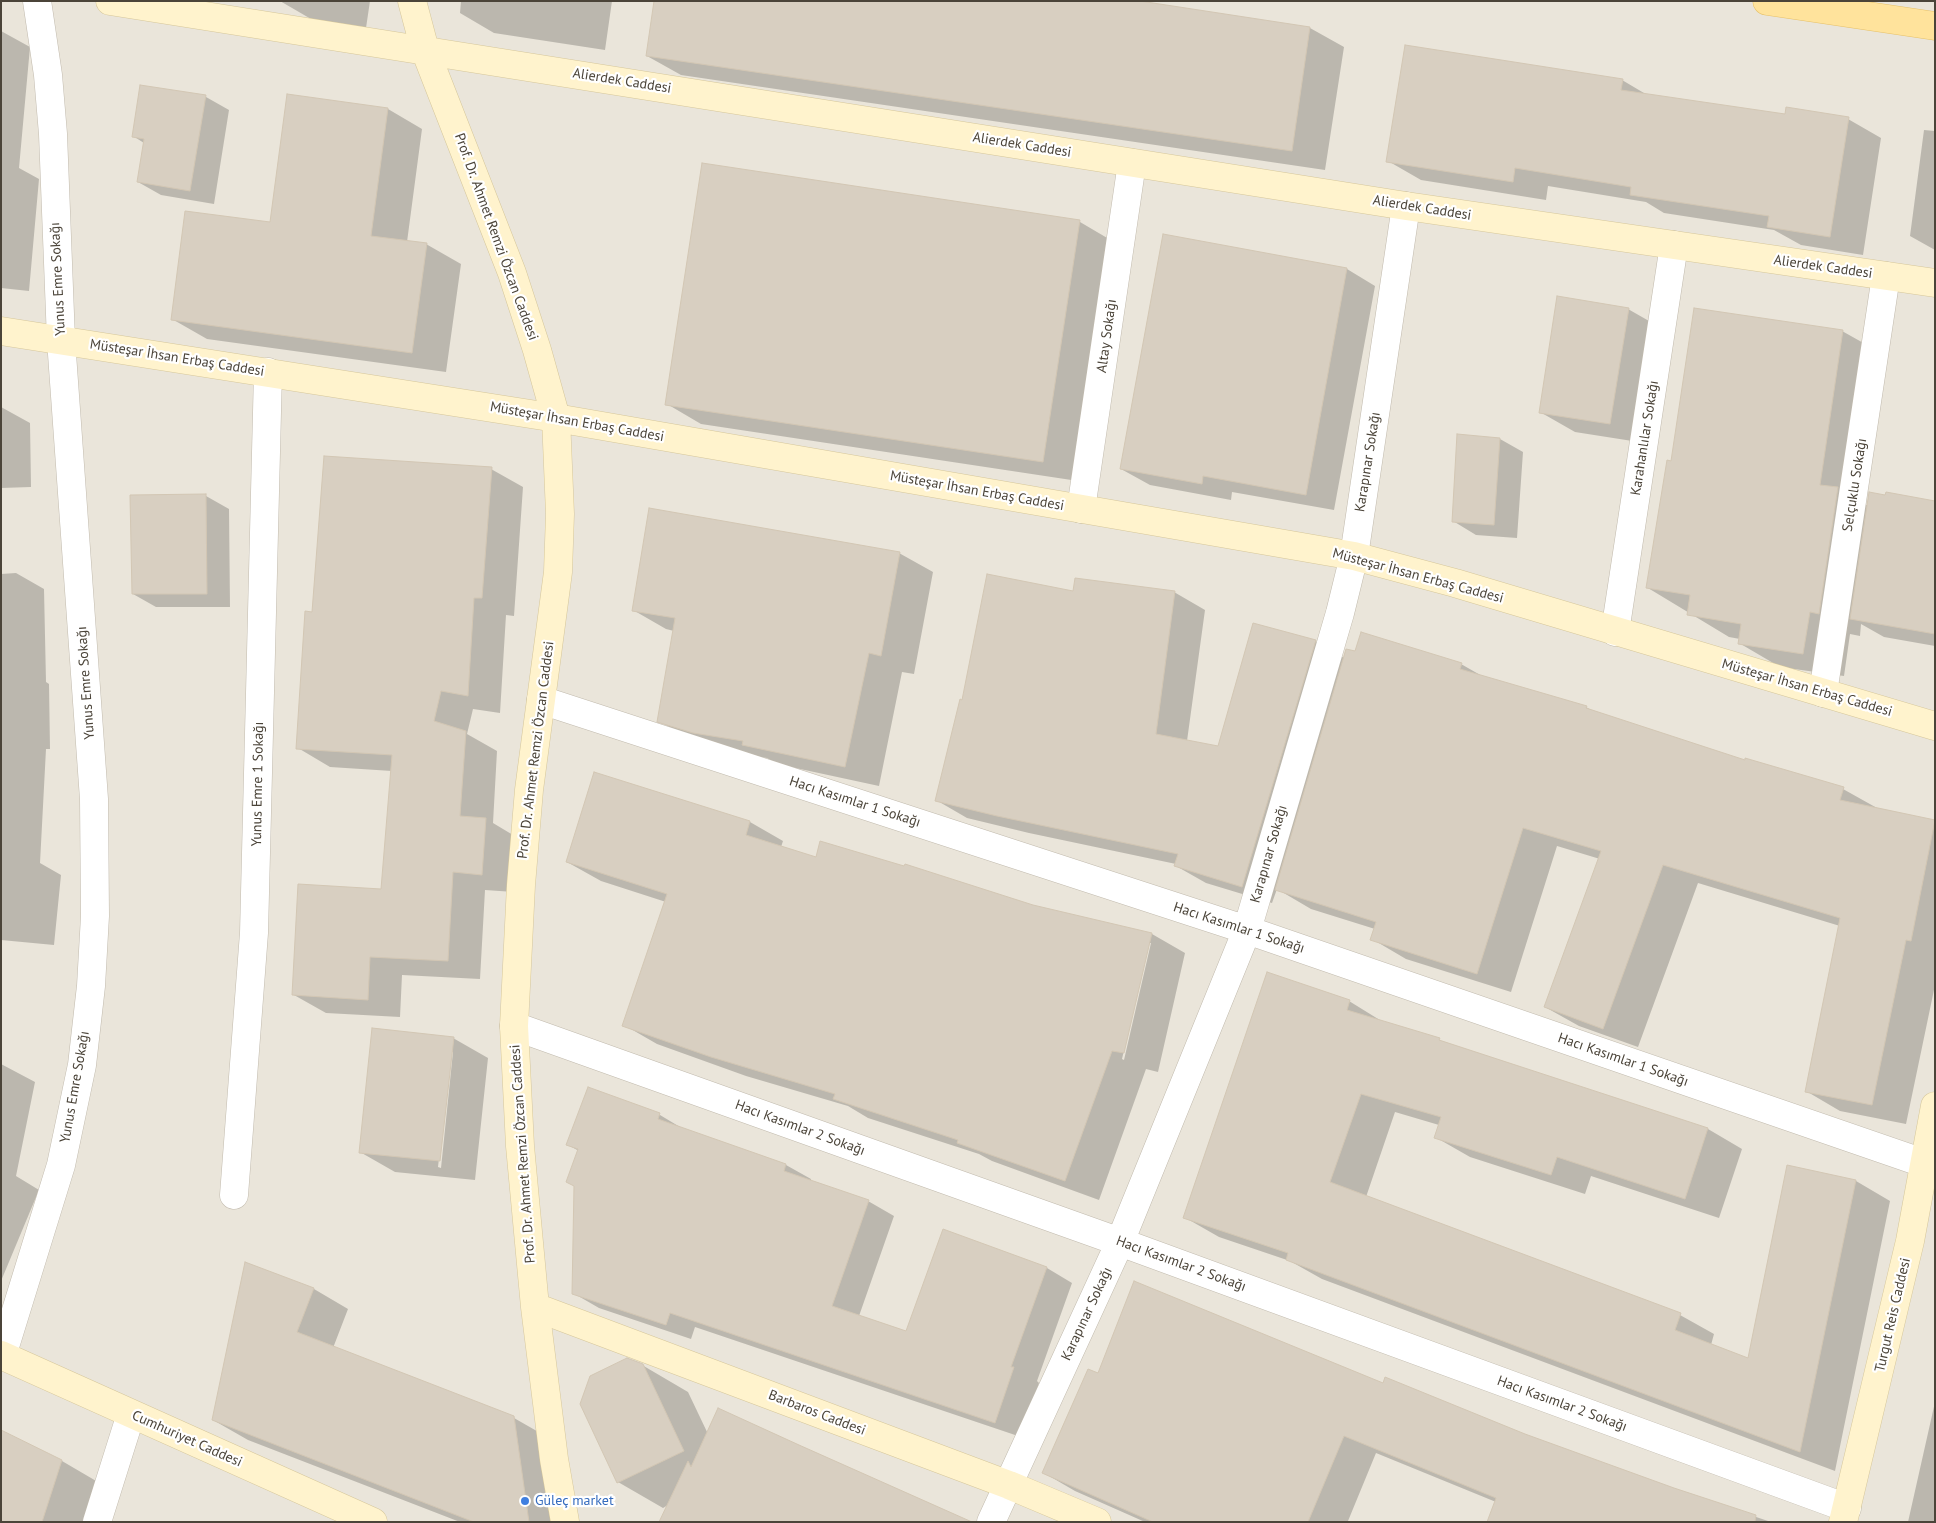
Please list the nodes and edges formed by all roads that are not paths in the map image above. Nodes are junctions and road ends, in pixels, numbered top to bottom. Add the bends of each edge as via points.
1 (37, 1) edge
2 (110, 1) edge
3 (412, 1) edge
4 (1768, 1) edge
5 (1935, 26) edge
6 (425, 50) junction
7 (1132, 163) junction
8 (1406, 206) junction
9 (1674, 245) junction
10 (1886, 276) junction
11 (1935, 283) edge
12 (1, 331) edge
13 (60, 340) junction
14 (268, 372) junction
15 (556, 418) junction
16 (1081, 509) junction
17 (1354, 556) junction
18 (1615, 632) junction
19 (1824, 693) junction
20 (541, 700) junction
21 (1935, 726) edge
22 (1246, 930) junction
23 (514, 1026) junction
24 (1935, 1106) edge
25 (1930, 1166) edge
26 (234, 1194) dead end
27 (1120, 1242) junction
28 (535, 1307) junction
29 (2, 1355) edge
30 (131, 1414) junction
31 (1008, 1485) junction
32 (1845, 1515) edge
33 (97, 1522) edge
34 (372, 1522) edge
35 (565, 1522) edge
36 (991, 1522) edge
37 (1097, 1522) edge

1 - 13 street, Yunus Emre Sokağı via 53,134
2 - 6 street, Alierdek Caddesi
3 - 6 street, Prof. Dr. Ahmet Remzi Özcan Caddesi
4 - 5 main road
6 - 7 street, Alierdek Caddesi
6 - 15 street, Prof. Dr. Ahmet Remzi Özcan Caddesi via 512,273
7 - 8 street, Alierdek Caddesi
7 - 16 street, Altay Sokağı
8 - 9 street, Alierdek Caddesi
8 - 17 street, Karapınar Sokağı
9 - 10 street, Alierdek Caddesi
9 - 18 street, Karahanlılar Sokağı
10 - 11 street, Alierdek Caddesi
10 - 19 street, Selçuklu Sokağı
12 - 13 street, Müsteşar İhsan Erbaş Caddesi
13 - 14 street, Müsteşar İhsan Erbaş Caddesi
13 - 29 street, Yunus Emre Sokağı via 94,799 95,916 91,986 82,1065 61,1165
14 - 15 street, Müsteşar İhsan Erbaş Caddesi
14 - 26 street, Yunus Emre 1 Sokağı via 254,932
15 - 16 street, Müsteşar İhsan Erbaş Caddesi
15 - 20 street, Prof. Dr. Ahmet Remzi Özcan Caddesi via 560,514 558,572
16 - 17 street, Müsteşar İhsan Erbaş Caddesi
17 - 18 street, Müsteşar İhsan Erbaş Caddesi
17 - 22 street, Karapınar Sokağı
18 - 19 street, Müsteşar İhsan Erbaş Caddesi
19 - 21 street, Müsteşar İhsan Erbaş Caddesi
20 - 22 street, Hacı Kasımlar 1 Sokağı
20 - 23 street, Prof. Dr. Ahmet Remzi Özcan Caddesi via 521,885
22 - 25 street, Hacı Kasımlar 1 Sokağı
22 - 27 street, Karapınar Sokağı
23 - 27 street, Hacı Kasımlar 2 Sokağı
23 - 28 street, Prof. Dr. Ahmet Remzi Özcan Caddesi via 520,1146
24 - 25 street, Turgut Reis Caddesi
25 - 32 street, Turgut Reis Caddesi
27 - 31 street, Karapınar Sokağı
27 - 32 street, Hacı Kasımlar 2 Sokağı
28 - 31 street, Barbaros Caddesi
28 - 35 street, Prof. Dr. Ahmet Remzi Özcan Caddesi
29 - 30 street, Cumhuriyet Caddesi
30 - 33 street
30 - 34 street, Cumhuriyet Caddesi
31 - 36 street, Karapınar Sokağı
31 - 37 street, Barbaros Caddesi

